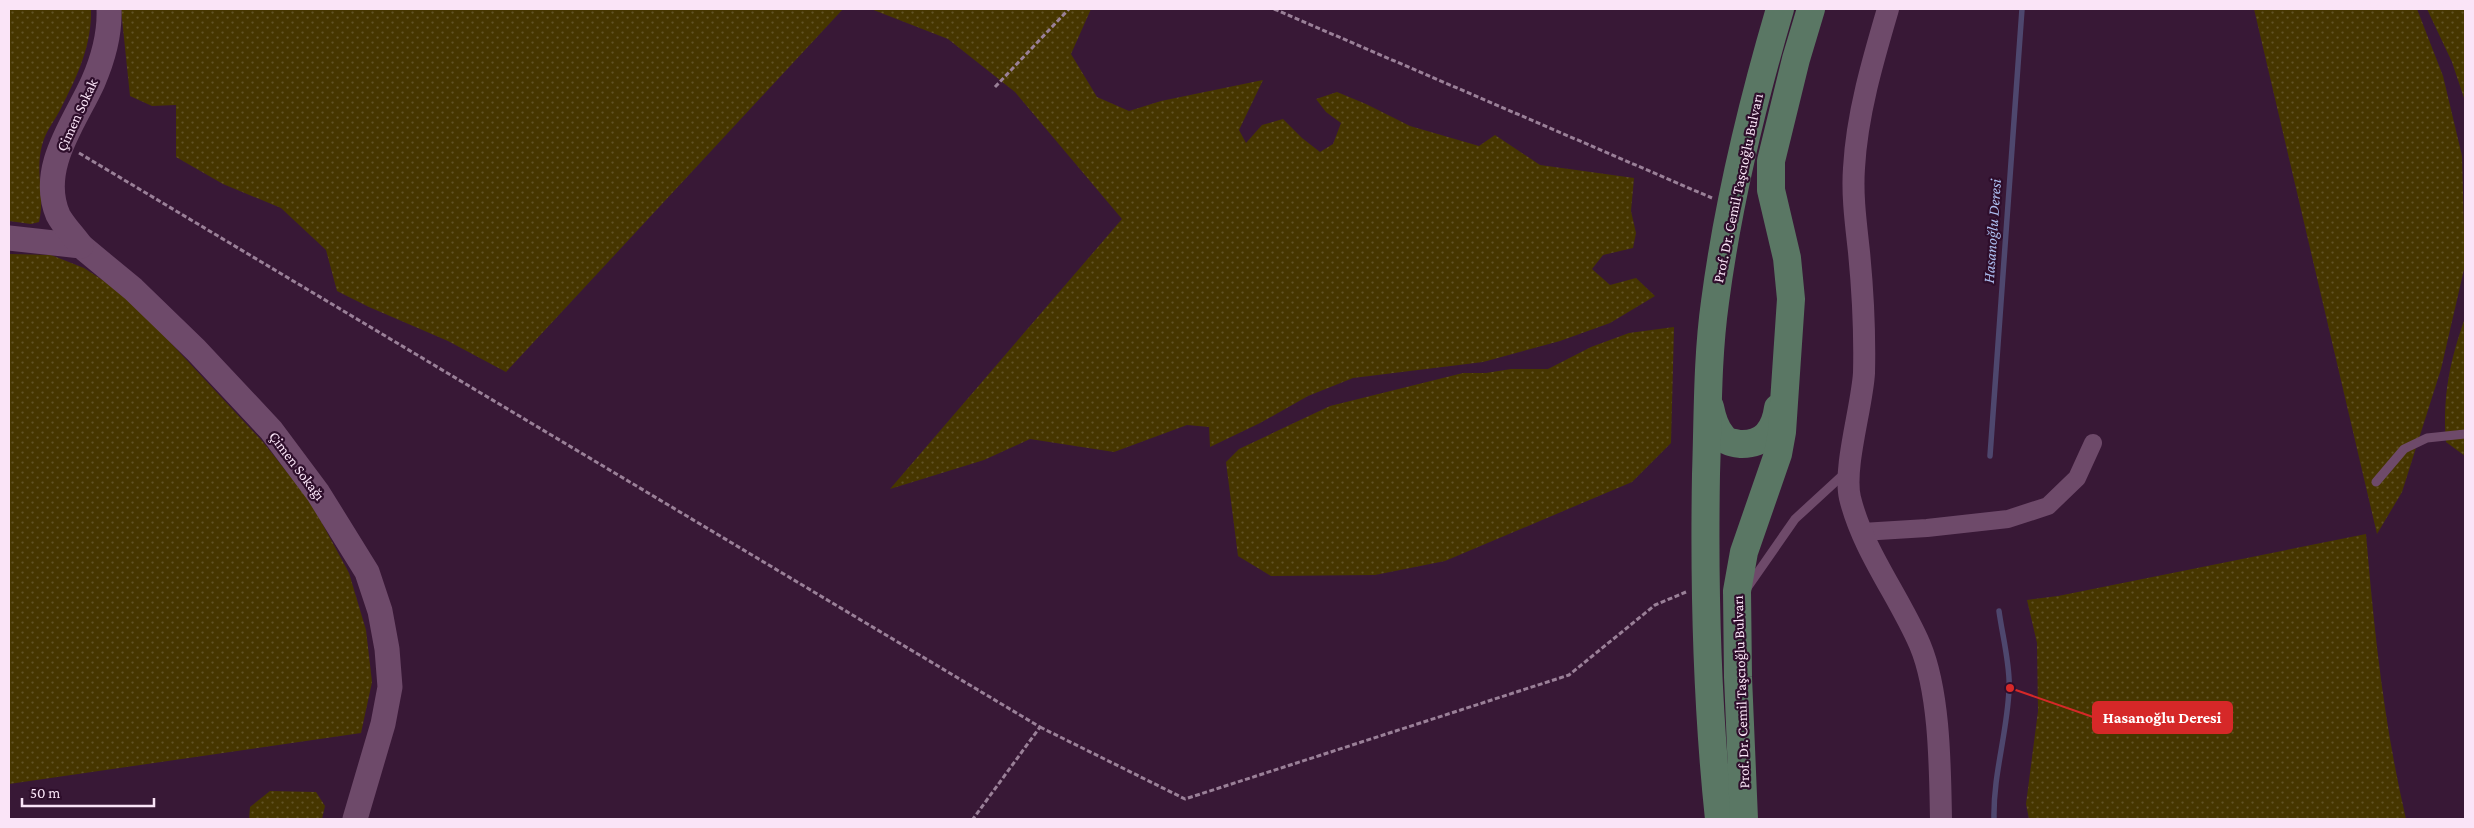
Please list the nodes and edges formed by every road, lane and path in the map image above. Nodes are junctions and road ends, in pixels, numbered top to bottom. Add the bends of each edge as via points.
1 (109, 9) edge
2 (1069, 9) edge
3 (1274, 9) edge
4 (1780, 9) edge
5 (1811, 9) edge
6 (1888, 9) edge
7 (995, 87) dead end
8 (62, 142) junction
9 (1731, 206) junction
10 (9, 238) edge
11 (81, 246) junction
12 (1788, 353) junction
13 (1708, 401) junction
14 (2465, 434) edge
15 (2093, 443) dead end
16 (1850, 467) junction
17 (2376, 482) dead end
18 (1862, 532) junction
19 (1704, 585) junction
20 (1740, 717) junction
21 (1040, 728) junction
22 (356, 819) edge
23 (973, 819) edge
24 (1719, 819) edge
25 (1744, 819) edge
26 (1941, 819) edge

1 - 8 main road, Çimen Sokak via 105,51
2 - 7 path
3 - 9 path
4 - 9 main road, Prof. Dr. Cemil Taşcıoğlu Bulvarı
5 - 12 main road, Prof. Dr. Cemil Taşcıoğlu Bulvarı via 1771,161 1771,190 1787,258 1791,299
6 - 16 street via 1857,133 1854,170 1865,332 1863,377
8 - 11 main road, Çimen Sokak via 53,190 58,214
8 - 21 path
9 - 13 main road, Prof. Dr. Cemil Taşcıoğlu Bulvarı via 1715,303
10 - 11 main road
11 - 22 main road, Çimen Sokağı via 133,289 196,350 271,430 318,493 367,572 380,611 390,687
12 - 13 main road via 1775,422 1767,436 1758,442 1738,444 1727,441 1717,428
12 - 20 main road, Prof. Dr. Cemil Taşcıoğlu Bulvarı via 1778,454 1744,552 1737,591
13 - 19 main road, Prof. Dr. Cemil Taşcıoğlu Bulvarı
14 - 17 lane via 2427,438 2404,449
15 - 18 street via 2077,478 2048,506 2008,519
16 - 18 street via 1850,496
16 - 20 lane via 1795,520 1743,594
18 - 26 street via 1920,647 1933,695
19 - 21 path via 1655,605 1569,675 1185,799
19 - 24 main road, Prof. Dr. Cemil Taşcıoğlu Bulvarı
20 - 25 main road, Prof. Dr. Cemil Taşcıoğlu Bulvarı
21 - 23 path

